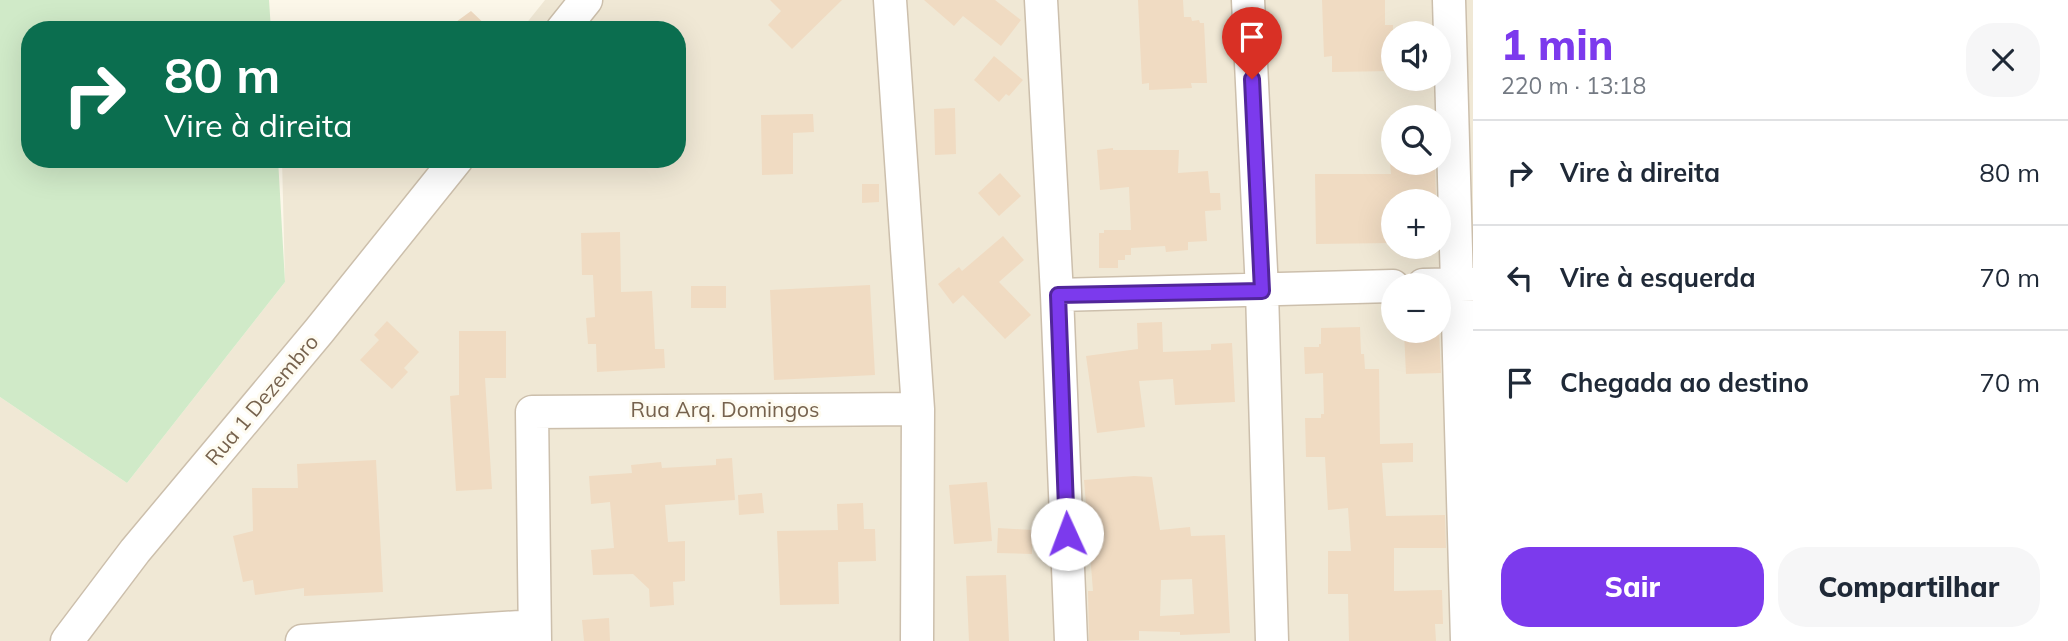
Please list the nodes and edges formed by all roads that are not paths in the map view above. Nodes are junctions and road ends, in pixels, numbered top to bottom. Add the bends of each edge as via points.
1 (586, 0) edge
2 (890, 0) edge
3 (1041, 0) edge
4 (1248, 0) edge
5 (1449, 0) edge
6 (569, 21) edge
7 (450, 168) edge
8 (1465, 284) edge
9 (1381, 286) edge
10 (1262, 291) junction
11 (1058, 295) junction
12 (918, 409) junction
13 (534, 634) edge
14 (67, 641) edge
15 (302, 641) edge
16 (917, 641) edge
17 (1071, 641) edge
18 (1272, 641) edge
19 (1466, 641) edge

1 - 6 street
2 - 12 street
3 - 11 street
4 - 10 street
5 - 8 street
7 - 14 street, Rua 1 Dezembro via 135,551
8 - 19 street
9 - 10 street
10 - 11 street
10 - 18 street
11 - 17 street
12 - 13 street, Rua Arq. Domingos via 533,412
12 - 16 street
13 - 15 street

